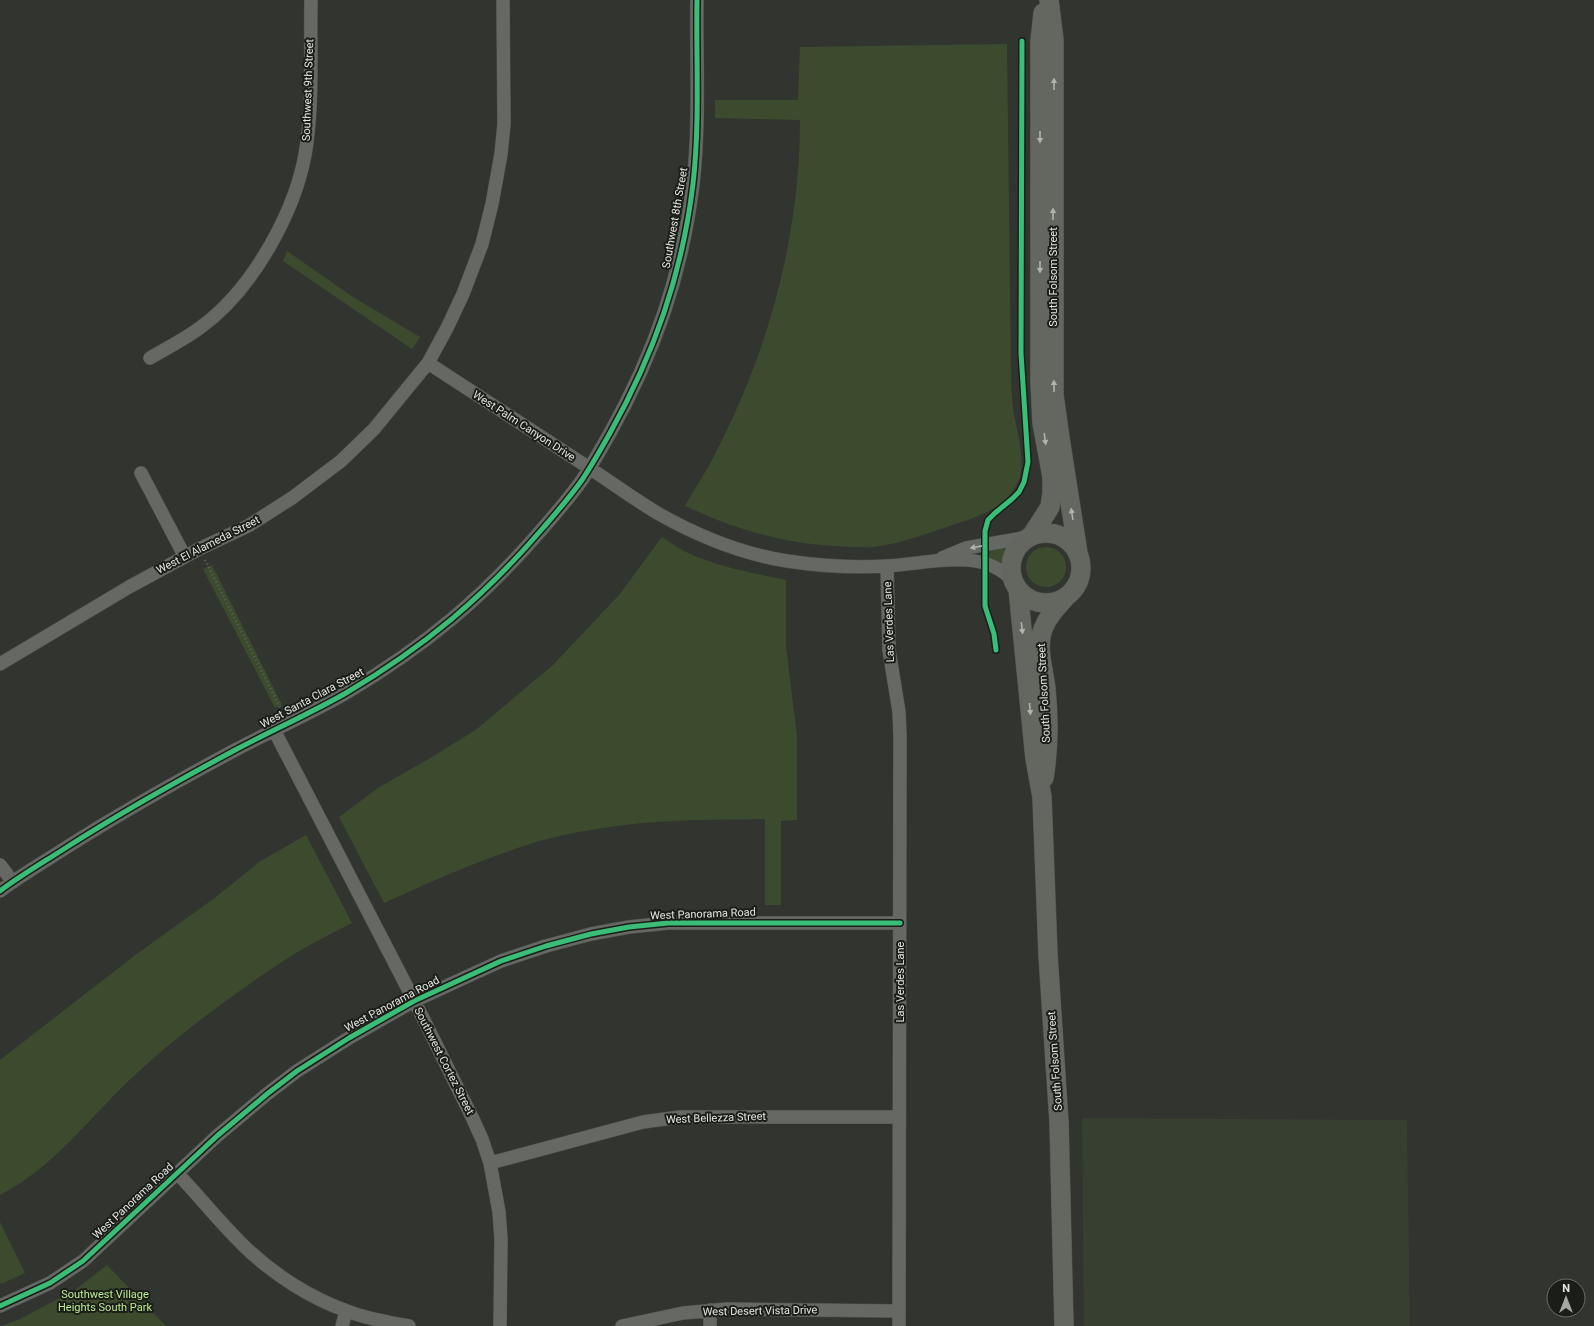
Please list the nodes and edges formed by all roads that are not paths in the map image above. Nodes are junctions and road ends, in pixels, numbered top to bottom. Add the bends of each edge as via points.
1 (311, 0) edge
2 (504, 0) edge
3 (697, 0) edge
4 (1044, 0) edge
5 (1049, 0) edge
6 (150, 358) dead end
7 (428, 363) junction
8 (590, 468) junction
9 (141, 473) dead end
10 (1030, 536) junction
11 (1078, 553) junction
12 (185, 557) junction
13 (939, 560) junction
14 (888, 566) junction
15 (1016, 585) junction
16 (1067, 596) junction
17 (0, 664) edge
18 (274, 730) junction
19 (1042, 797) junction
20 (0, 865) edge
21 (13, 882) junction
22 (0, 891) edge
23 (900, 923) junction
24 (414, 1001) junction
25 (900, 1117) junction
26 (490, 1163) junction
27 (177, 1173) junction
28 (0, 1306) edge
29 (710, 1310) junction
30 (346, 1311) junction
31 (899, 1311) junction
32 (342, 1326) edge
33 (409, 1326) edge
34 (500, 1326) edge
35 (622, 1326) edge
36 (710, 1326) edge
37 (899, 1326) edge
38 (1064, 1326) edge

1 - 6 street, Southwest 9th Street via 310,115 307,143 302,170 283,222 260,263 226,305 202,326
2 - 7 street, West El Alameda Street via 504,124 492,204 482,244 463,294
3 - 8 street, Southwest 8th Street via 696,148 693,186 682,252 655,340 630,395
4 -> 10 street, South Folsom Street via 1040,41 1040,382 1042,422 1052,477 1052,493 1050,507
11 -> 5 street, South Folsom Street via 1054,395 1054,40
7 - 8 street, West Palm Canyon Drive
7 - 12 street, West El Alameda Street via 374,429 341,461 292,498 248,526
8 - 14 street, West Palm Canyon Drive via 659,514 703,536 744,550 785,561 836,567
8 - 18 street, West Santa Clara Street via 516,559 490,586 430,638 345,693
9 - 12 street
10 - 11 street via 1042,532 1054,533 1064,537
10 -> 13 street, West Palm Canyon Drive via 966,548
10 - 15 street via 1014,552 1011,562 1011,572
11 - 16 street via 1082,564 1081,577
12 - 17 street, West El Alameda Street via 116,594
13 - 14 street, West Palm Canyon Drive
13 - 15 street, West Palm Canyon Drive via 986,563 1006,574
14 - 23 street, Las Verdes Lane via 889,650 899,712 900,736
15 - 16 street via 1035,601 1046,603
15 -> 19 street, South Folsom Street via 1035,759
16 - 19 street, South Folsom Street via 1047,619 1041,642 1048,719
18 - 21 street, West Santa Clara Street via 104,823
18 - 24 street, Southwest Cortez Street
19 - 38 street, South Folsom Street via 1048,955 1059,1122
20 - 21 street
21 - 22 street, West Santa Clara Street
23 - 24 street, West Panorama Road via 668,923 630,927 591,934 516,956
23 - 25 street, Las Verdes Lane
24 - 26 street, Southwest Cortez Street via 472,1117
24 - 27 street, West Panorama Road via 349,1038 297,1072 240,1116
25 - 26 street, West Bellezza Street via 680,1117 643,1122
25 - 31 street, Las Verdes Lane
26 - 34 street, Southwest Cortez Street via 496,1188 501,1239
27 - 28 street, West Panorama Road via 83,1261 50,1283
27 - 30 street via 244,1247 268,1267 318,1298
29 - 31 street, West Desert Vista Drive
29 - 35 street, West Desert Vista Drive
29 - 36 street
30 - 32 street
30 - 33 street
31 - 37 street, Las Verdes Lane

